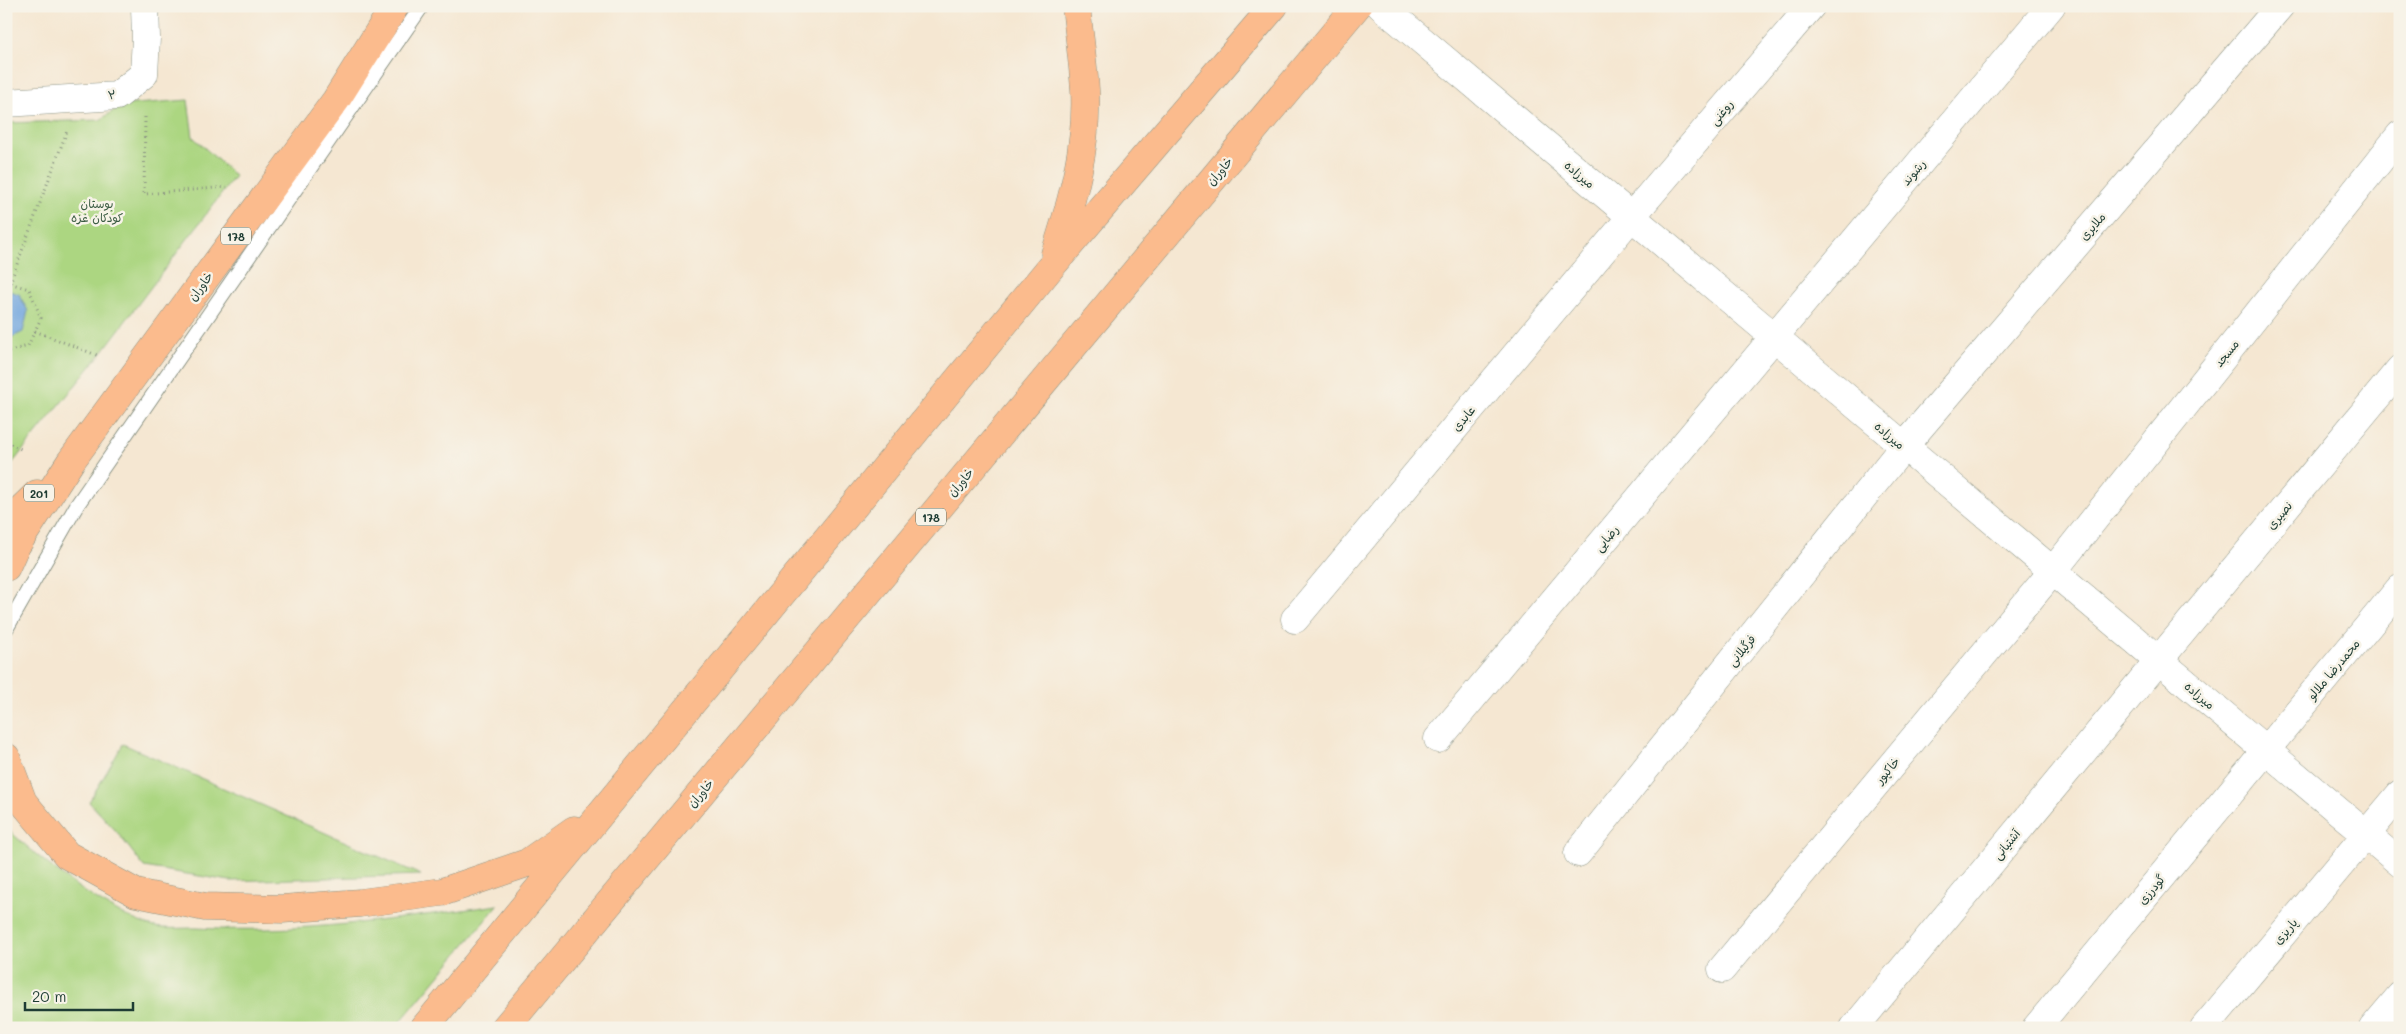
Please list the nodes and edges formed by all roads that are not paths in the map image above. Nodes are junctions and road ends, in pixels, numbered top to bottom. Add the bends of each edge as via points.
1 (145, 6) edge
2 (395, 6) edge
3 (422, 6) edge
4 (1076, 6) edge
5 (1274, 6) edge
6 (1357, 6) edge
7 (1381, 6) edge
8 (1811, 6) edge
9 (2052, 6) edge
10 (2280, 6) edge
11 (6, 103) edge
12 (2400, 135) edge
13 (1631, 217) junction
14 (1050, 268) junction
15 (1775, 337) junction
16 (2400, 370) edge
17 (1904, 446) junction
18 (71, 462) junction
19 (6, 524) edge
20 (6, 567) edge
21 (2053, 571) junction
22 (2400, 588) edge
23 (1294, 619) dead end
24 (6, 629) edge
25 (2158, 660) junction
26 (1438, 740) dead end
27 (2266, 750) junction
28 (6, 757) edge
29 (2400, 794) edge
30 (604, 808) junction
31 (2366, 835) junction
32 (1578, 853) dead end
33 (2400, 863) edge
34 (1722, 969) dead end
35 (2400, 996) edge
36 (424, 1028) edge
37 (505, 1028) edge
38 (1854, 1028) edge
39 (2036, 1028) edge
40 (2204, 1028) edge
41 (2373, 1028) edge

1 - 11 street, ۲ via 144,74 117,96
2 - 18 main road, خاوران / 178 via 336,100
3 - 24 lane via 77,505
4 - 14 main road via 1085,91 1081,151 1069,212
5 - 14 main road
6 - 37 main road, خاوران / 178
7 - 13 street, میرزاده
8 - 13 street, روغنی
9 - 15 street, رشوند
10 - 17 street, ملایری
12 - 21 street, مسجد
13 - 15 street, میرزاده
13 - 23 street, عابدی
14 - 30 main road
15 - 17 street, میرزاده
15 - 26 street, رضایی
16 - 25 street, نصیری
17 - 21 street, میرزاده
17 - 32 street, فرگیلانی
18 - 19 main road, 201
18 - 20 main road, خاوران / 178
21 - 25 street, میرزاده
21 - 34 street, خاکپور
22 - 27 street, محمدرضا ملالو
25 - 27 street, میرزاده
25 - 38 street, آشتیانی
27 - 31 street, میرزاده
27 - 39 street, گودرزی
28 - 30 main road via 23,802 67,855 136,893 205,907 282,908 360,903 442,892 527,863
29 - 31 street, پاریزی
30 - 36 main road
31 - 33 street, میرزاده
31 - 40 street, پاریزی
35 - 41 street

